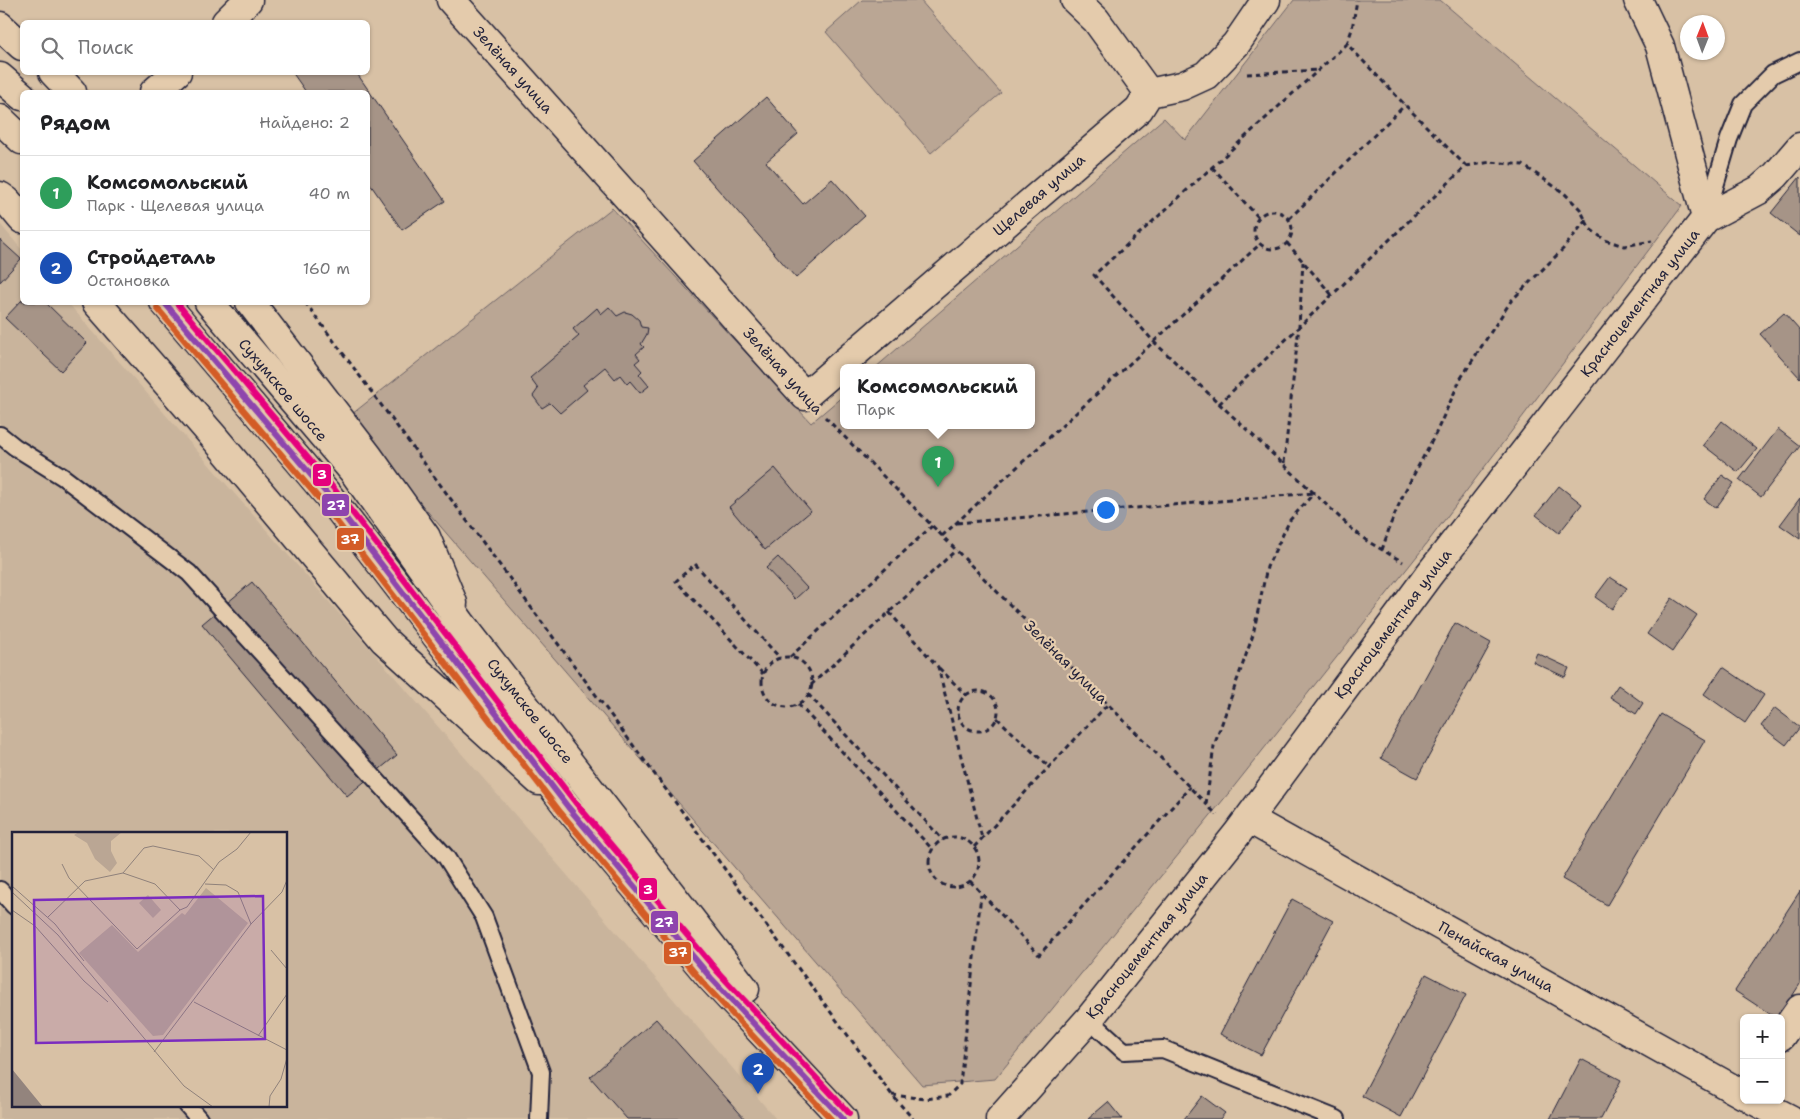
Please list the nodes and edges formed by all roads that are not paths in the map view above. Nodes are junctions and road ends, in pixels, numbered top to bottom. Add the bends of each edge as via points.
1 (248, 0) edge
2 (451, 0) edge
3 (1075, 0) edge
4 (1266, 0) edge
5 (1638, 0) edge
6 (228, 20) edge
7 (0, 26) edge
8 (20, 44) edge
9 (1800, 61) edge
10 (56, 75) edge
11 (174, 75) edge
12 (0, 77) edge
13 (70, 90) edge
14 (156, 90) edge
15 (1149, 92) junction
16 (20, 94) edge
17 (0, 119) edge
18 (20, 138) edge
19 (1800, 147) edge
20 (0, 196) edge
21 (20, 217) edge
22 (1706, 218) junction
23 (99, 305) edge
24 (167, 305) edge
25 (212, 305) edge
26 (252, 305) edge
27 (842, 364) edge
28 (840, 366) edge
29 (805, 396) joint
30 (0, 435) edge
31 (461, 623) junction
32 (568, 807) junction
33 (1243, 827) junction
34 (0, 890) edge
35 (12, 904) edge
36 (1800, 1009) edge
37 (1089, 1019) junction
38 (1785, 1030) edge
39 (1740, 1092) edge
40 (1762, 1104) edge
41 (188, 1106) edge
42 (199, 1119) edge
43 (538, 1119) edge
44 (843, 1119) edge
45 (852, 1119) edge
46 (1000, 1119) edge
47 (1337, 1119) edge
48 (1790, 1119) edge

1 - 6 main road
2 - 29 main road, Зелёная улица
3 - 15 main road via 1096,20
4 - 15 main road via 1236,44 1206,75 1182,86
5 - 22 main road via 1660,46
7 - 8 main road
9 - 22 lane via 1772,74 1743,104 1728,139
10 - 13 main road
11 - 14 main road
12 - 16 main road
15 - 27 main road, Щелевая улица via 1139,109
17 - 18 main road
19 - 22 main road, Красноцементная улица via 1758,190
20 - 21 main road
22 - 33 main road, Красноцементная улица via 1428,576
23 - 32 main road via 384,640
24 - 32 main road via 328,496
25 - 31 main road, Сухумское шоссе via 352,471
26 - 31 main road via 426,537
28 - 29 main road, Щелевая улица
30 - 43 lane via 63,477 189,573 446,857 484,917 541,1072
31 - 45 main road, Сухумское шоссе via 724,964
32 - 44 main road via 711,978
33 - 37 main road, Красноцементная улица
33 - 39 main road, Пенайская улица
34 - 35 lane
36 - 38 main road
37 - 46 main road, Красноцементная улица
37 - 47 lane via 1124,1051 1163,1049
40 - 48 main road, Пенайская улица
41 - 42 lane

